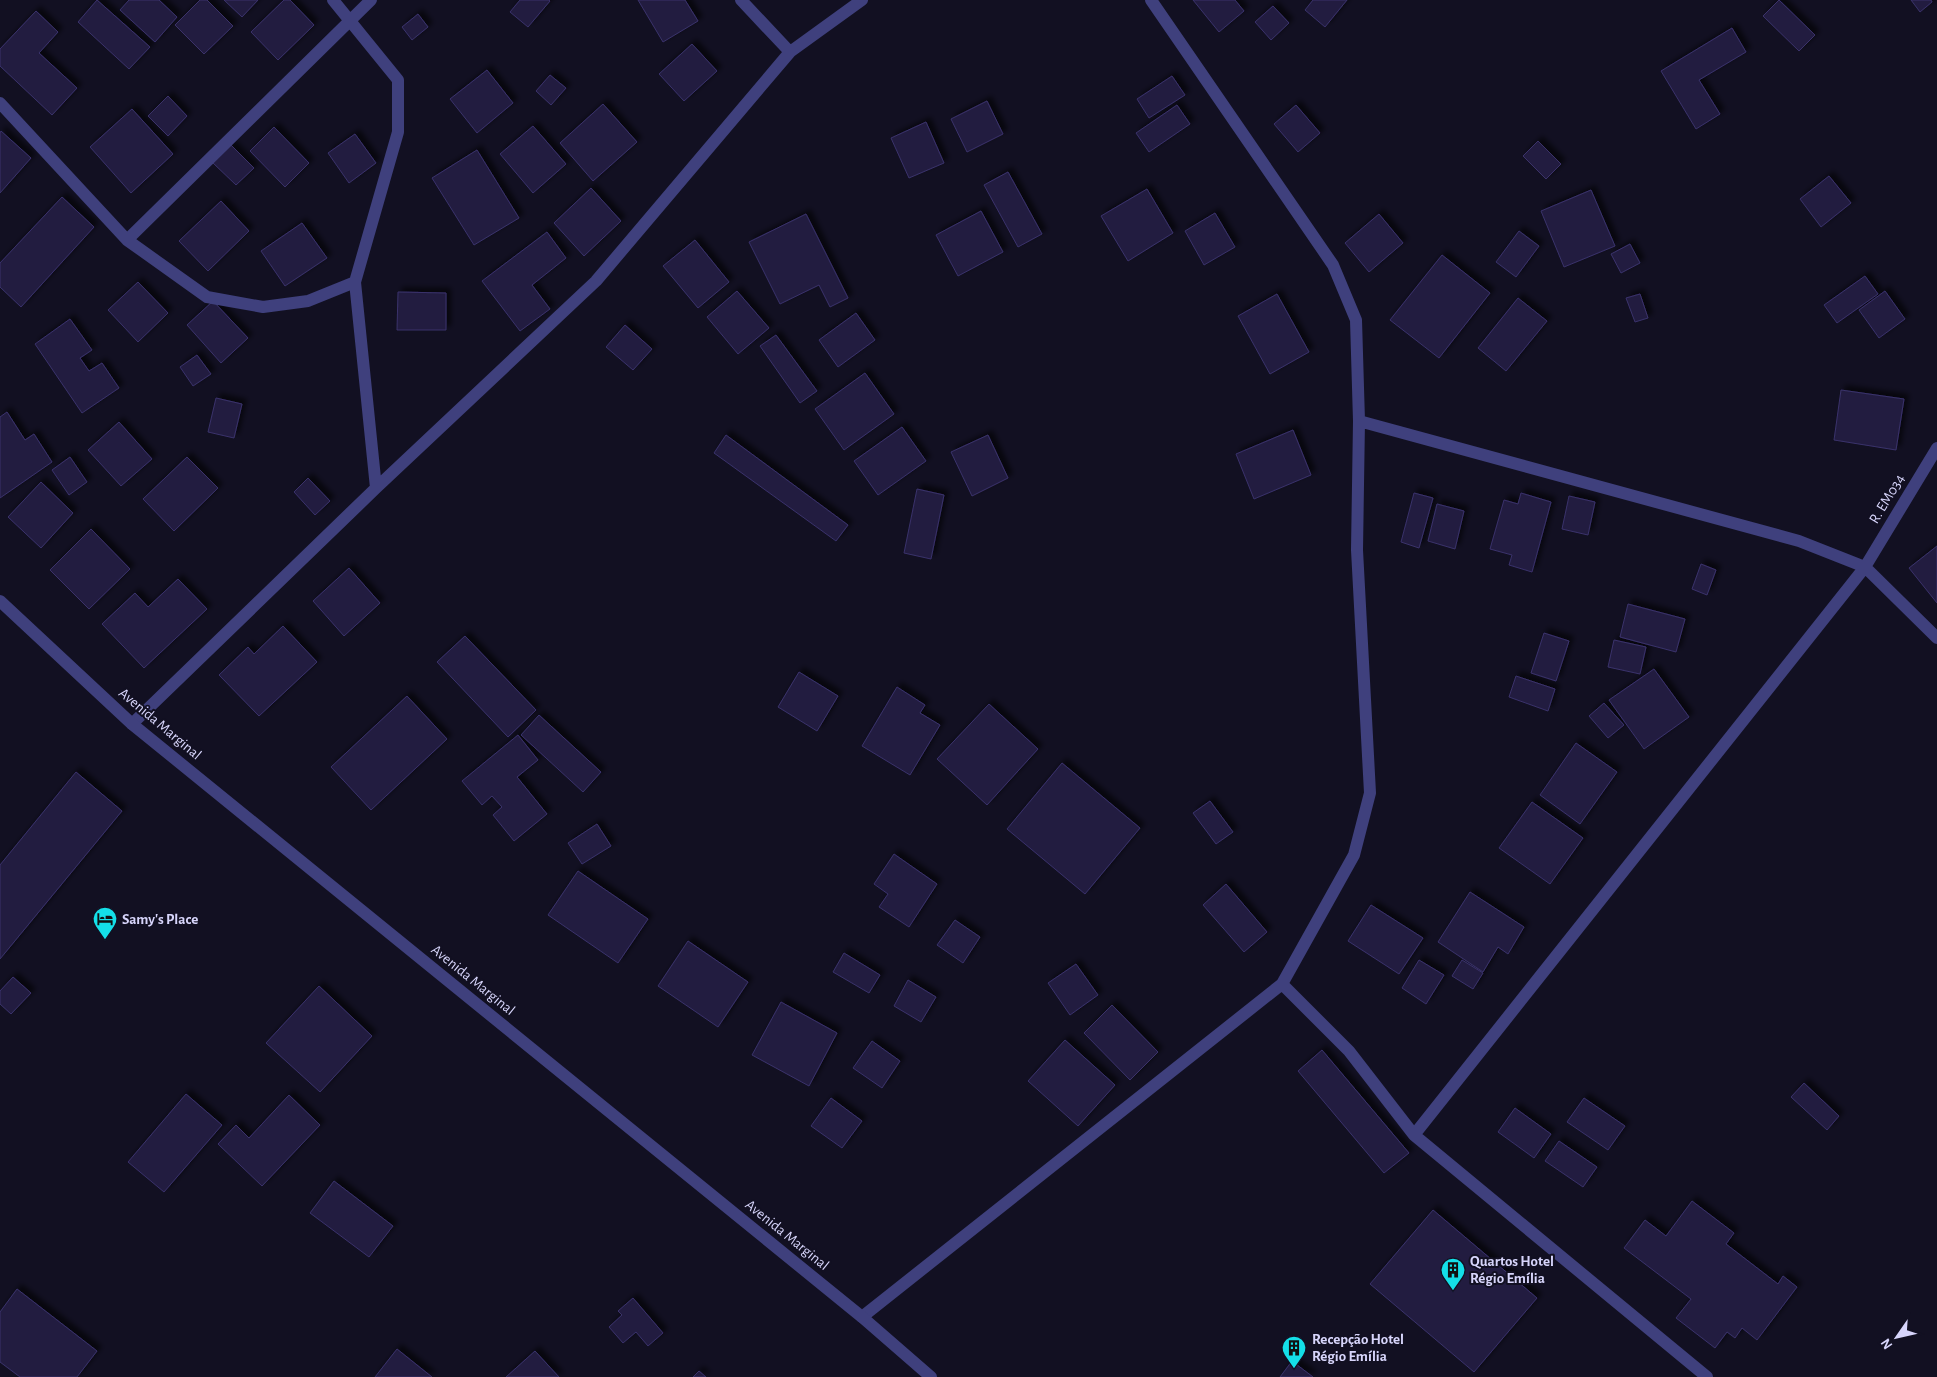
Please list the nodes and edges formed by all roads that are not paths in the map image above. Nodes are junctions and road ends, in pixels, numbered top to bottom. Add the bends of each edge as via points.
1 (333, 0) edge
2 (371, 0) edge
3 (741, 0) edge
4 (862, 0) edge
5 (1151, 0) edge
6 (350, 19) junction
7 (790, 52) junction
8 (0, 104) edge
9 (127, 240) junction
10 (354, 282) junction
11 (1359, 421) junction
12 (1937, 448) edge
13 (376, 488) junction
14 (1865, 567) junction
15 (0, 601) edge
16 (1937, 638) edge
17 (132, 724) junction
18 (1282, 984) junction
19 (1414, 1135) junction
20 (862, 1317) junction
21 (931, 1377) edge
22 (1707, 1377) edge

1 - 6 street
2 - 6 street
3 - 7 street
4 - 7 street
5 - 11 street via 1333,264 1356,320
6 - 9 street
6 - 10 street via 398,80 398,132
7 - 13 street via 596,281
8 - 9 street
9 - 10 street via 207,296 263,307 308,301
10 - 13 street
11 - 14 street via 1799,541
11 - 18 street via 1357,550 1370,793 1354,855
12 - 14 street, R. EM034
13 - 17 street
14 - 16 street
14 - 19 street, R. EM034
15 - 17 street, Avenida Marginal
17 - 20 street, Avenida Marginal
18 - 19 street via 1349,1051
18 - 20 street
19 - 22 street
20 - 21 street, Avenida Marginal

